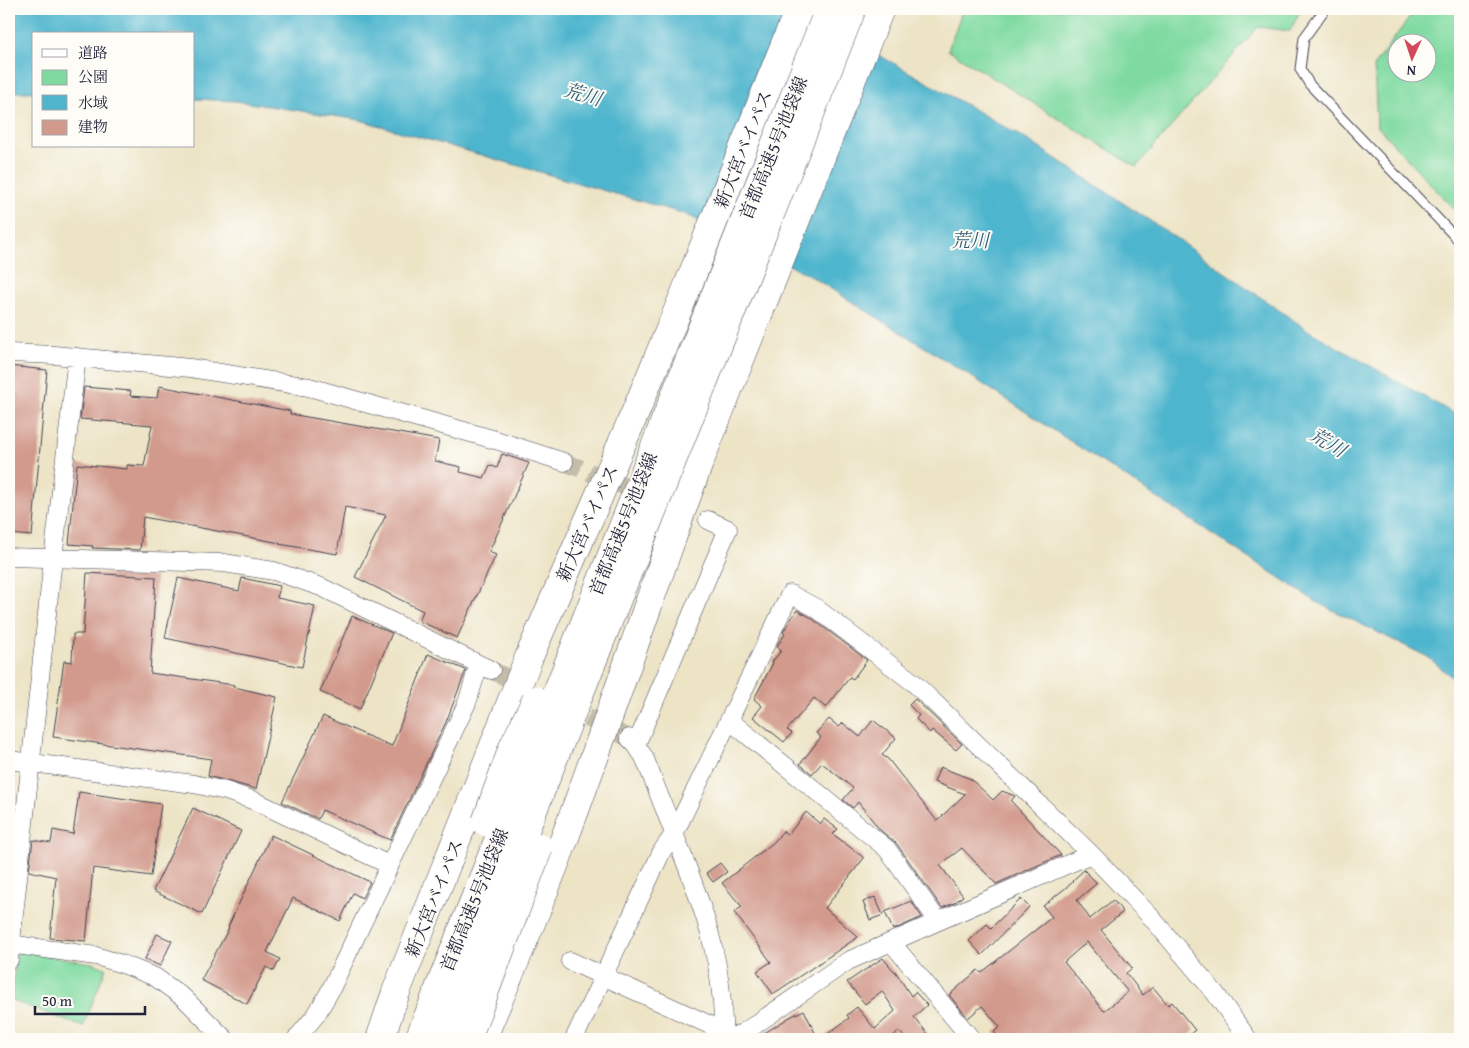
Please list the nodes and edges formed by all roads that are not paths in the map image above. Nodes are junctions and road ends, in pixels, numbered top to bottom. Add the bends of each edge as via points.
1 (799, 9) edge
2 (829, 9) edge
3 (852, 9) edge
4 (880, 9) edge
5 (1325, 9) edge
6 (1460, 242) edge
7 (9, 353) edge
8 (77, 357) junction
9 (564, 462) tunnel mouth
10 (642, 508) junction
11 (708, 520) dead end
12 (9, 557) edge
13 (53, 559) junction
14 (729, 720) junction
15 (9, 760) edge
16 (30, 763) junction
17 (674, 834) junction
18 (1091, 854) junction
19 (389, 865) junction
20 (938, 921) junction
21 (891, 942) junction
22 (9, 949) edge
23 (570, 961) dead end
24 (604, 976) junction
25 (724, 1036) edge
26 (225, 1039) edge
27 (296, 1039) edge
28 (380, 1039) edge
29 (407, 1039) edge
30 (419, 1039) edge
31 (442, 1039) edge
32 (467, 1039) edge
33 (482, 1039) edge
34 (574, 1039) edge
35 (971, 1039) edge
36 (1248, 1039) edge

1 - 28 highway, 新大宮バイパス via 689,284 529,657
2 - 10 highway, 首都高速5号池袋線, bridge
3 - 10 highway, 首都高速5号池袋線, bridge
4 - 33 highway via 699,463 564,841
5 - 6 lane via 1304,38 1300,69 1316,92
7 - 8 street
8 - 9 street via 190,368 310,387
8 - 13 street
10 - 29 highway, bridge via 513,747
10 - 30 highway, 首都高速5号池袋線, bridge
10 - 31 highway, 首都高速5号池袋線, bridge
10 - 32 highway, bridge via 569,765
11 - 17 street via 728,529 633,741 644,757
12 - 13 street
13 - 16 street
13 - 19 street via 224,563 274,571 322,587 485,667
14 - 17 street
14 - 18 street via 790,594 816,608 914,683
14 - 20 street via 887,849
15 - 16 street
16 - 19 street via 226,791 255,801
16 - 22 street
17 - 24 street via 662,851
17 - 25 street via 711,936 721,987
18 - 20 street
18 - 36 street via 1151,917 1215,993
19 - 27 street via 330,991
20 - 21 street
21 - 25 street via 848,961 743,1033
21 - 35 street
22 - 26 street via 96,956 125,965 156,978 184,998
23 - 24 street
24 - 25 street
24 - 34 street

